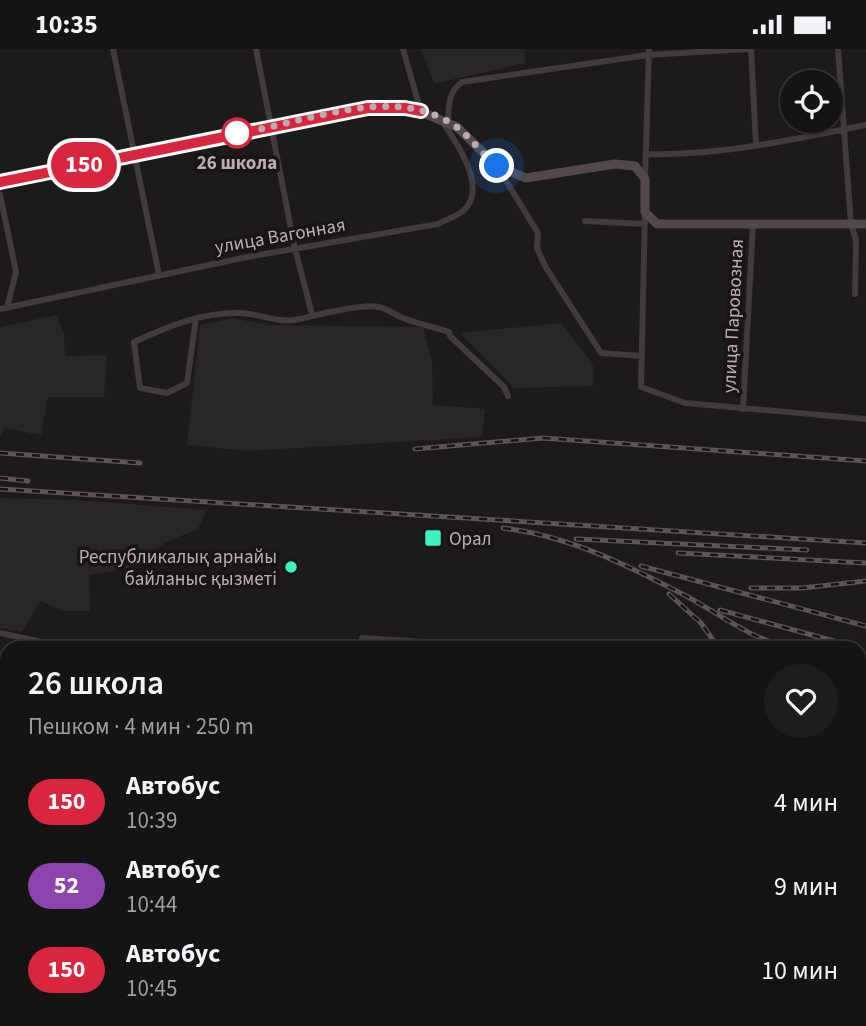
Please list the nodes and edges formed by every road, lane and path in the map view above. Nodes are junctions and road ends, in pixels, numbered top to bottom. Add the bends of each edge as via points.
1 (113, 49) edge
2 (256, 49) edge
3 (403, 49) edge
4 (749, 49) edge
5 (838, 49) edge
6 (648, 52) edge
7 (421, 111) junction
8 (444, 121) junction
9 (866, 125) edge
10 (270, 127) junction
11 (846, 129) junction
12 (756, 145) junction
13 (647, 154) junction
14 (135, 155) junction
15 (497, 166) junction
16 (645, 179) junction
17 (0, 182) edge
18 (0, 194) edge
19 (645, 212) junction
20 (585, 221) dead end
21 (645, 223) junction
22 (753, 224) junction
23 (851, 224) junction
24 (866, 224) edge
25 (295, 249) junction
26 (159, 275) junction
27 (855, 294) dead end
28 (3, 309) edge
29 (312, 314) junction
30 (196, 318) junction
31 (641, 356) junction
32 (508, 396) dead end
33 (743, 409) junction
34 (866, 419) edge
35 (0, 633) edge
36 (37, 641) edge
37 (362, 641) edge
38 (402, 641) edge

1 - 14 street
2 - 10 street
3 - 7 street
4 - 6 street
4 - 12 street
5 - 11 street
6 - 8 street via 462,82 449,98
6 - 13 street
7 - 8 street
7 - 10 street via 368,108
8 - 15 street via 457,127
8 - 25 street, улица Вагонная via 472,178 472,199 463,211 438,224
9 - 11 street
10 - 14 street
10 - 25 street
11 - 12 street
11 - 23 street
12 - 13 street
13 - 16 street
14 - 17 street
14 - 26 street
15 - 16 street via 526,178 627,163
15 - 31 street via 538,233 537,248 545,266 601,353
16 - 19 street
18 - 28 street via 16,272
19 - 21 street
19 - 22 street via 657,223
20 - 21 street
21 - 31 street
22 - 23 street
22 - 33 street, улица Паровозная
23 - 24 street
23 - 27 street via 856,240
25 - 26 street, улица Вагонная
25 - 29 street
26 - 28 street, улица Вагонная
29 - 30 street via 299,320 239,313
29 - 32 street via 380,307 449,332 505,387
30 - 30 street via 187,383 167,393 140,388 134,342 181,320
31 - 33 street via 641,387 685,403
33 - 34 street
35 - 36 street
37 - 38 street

